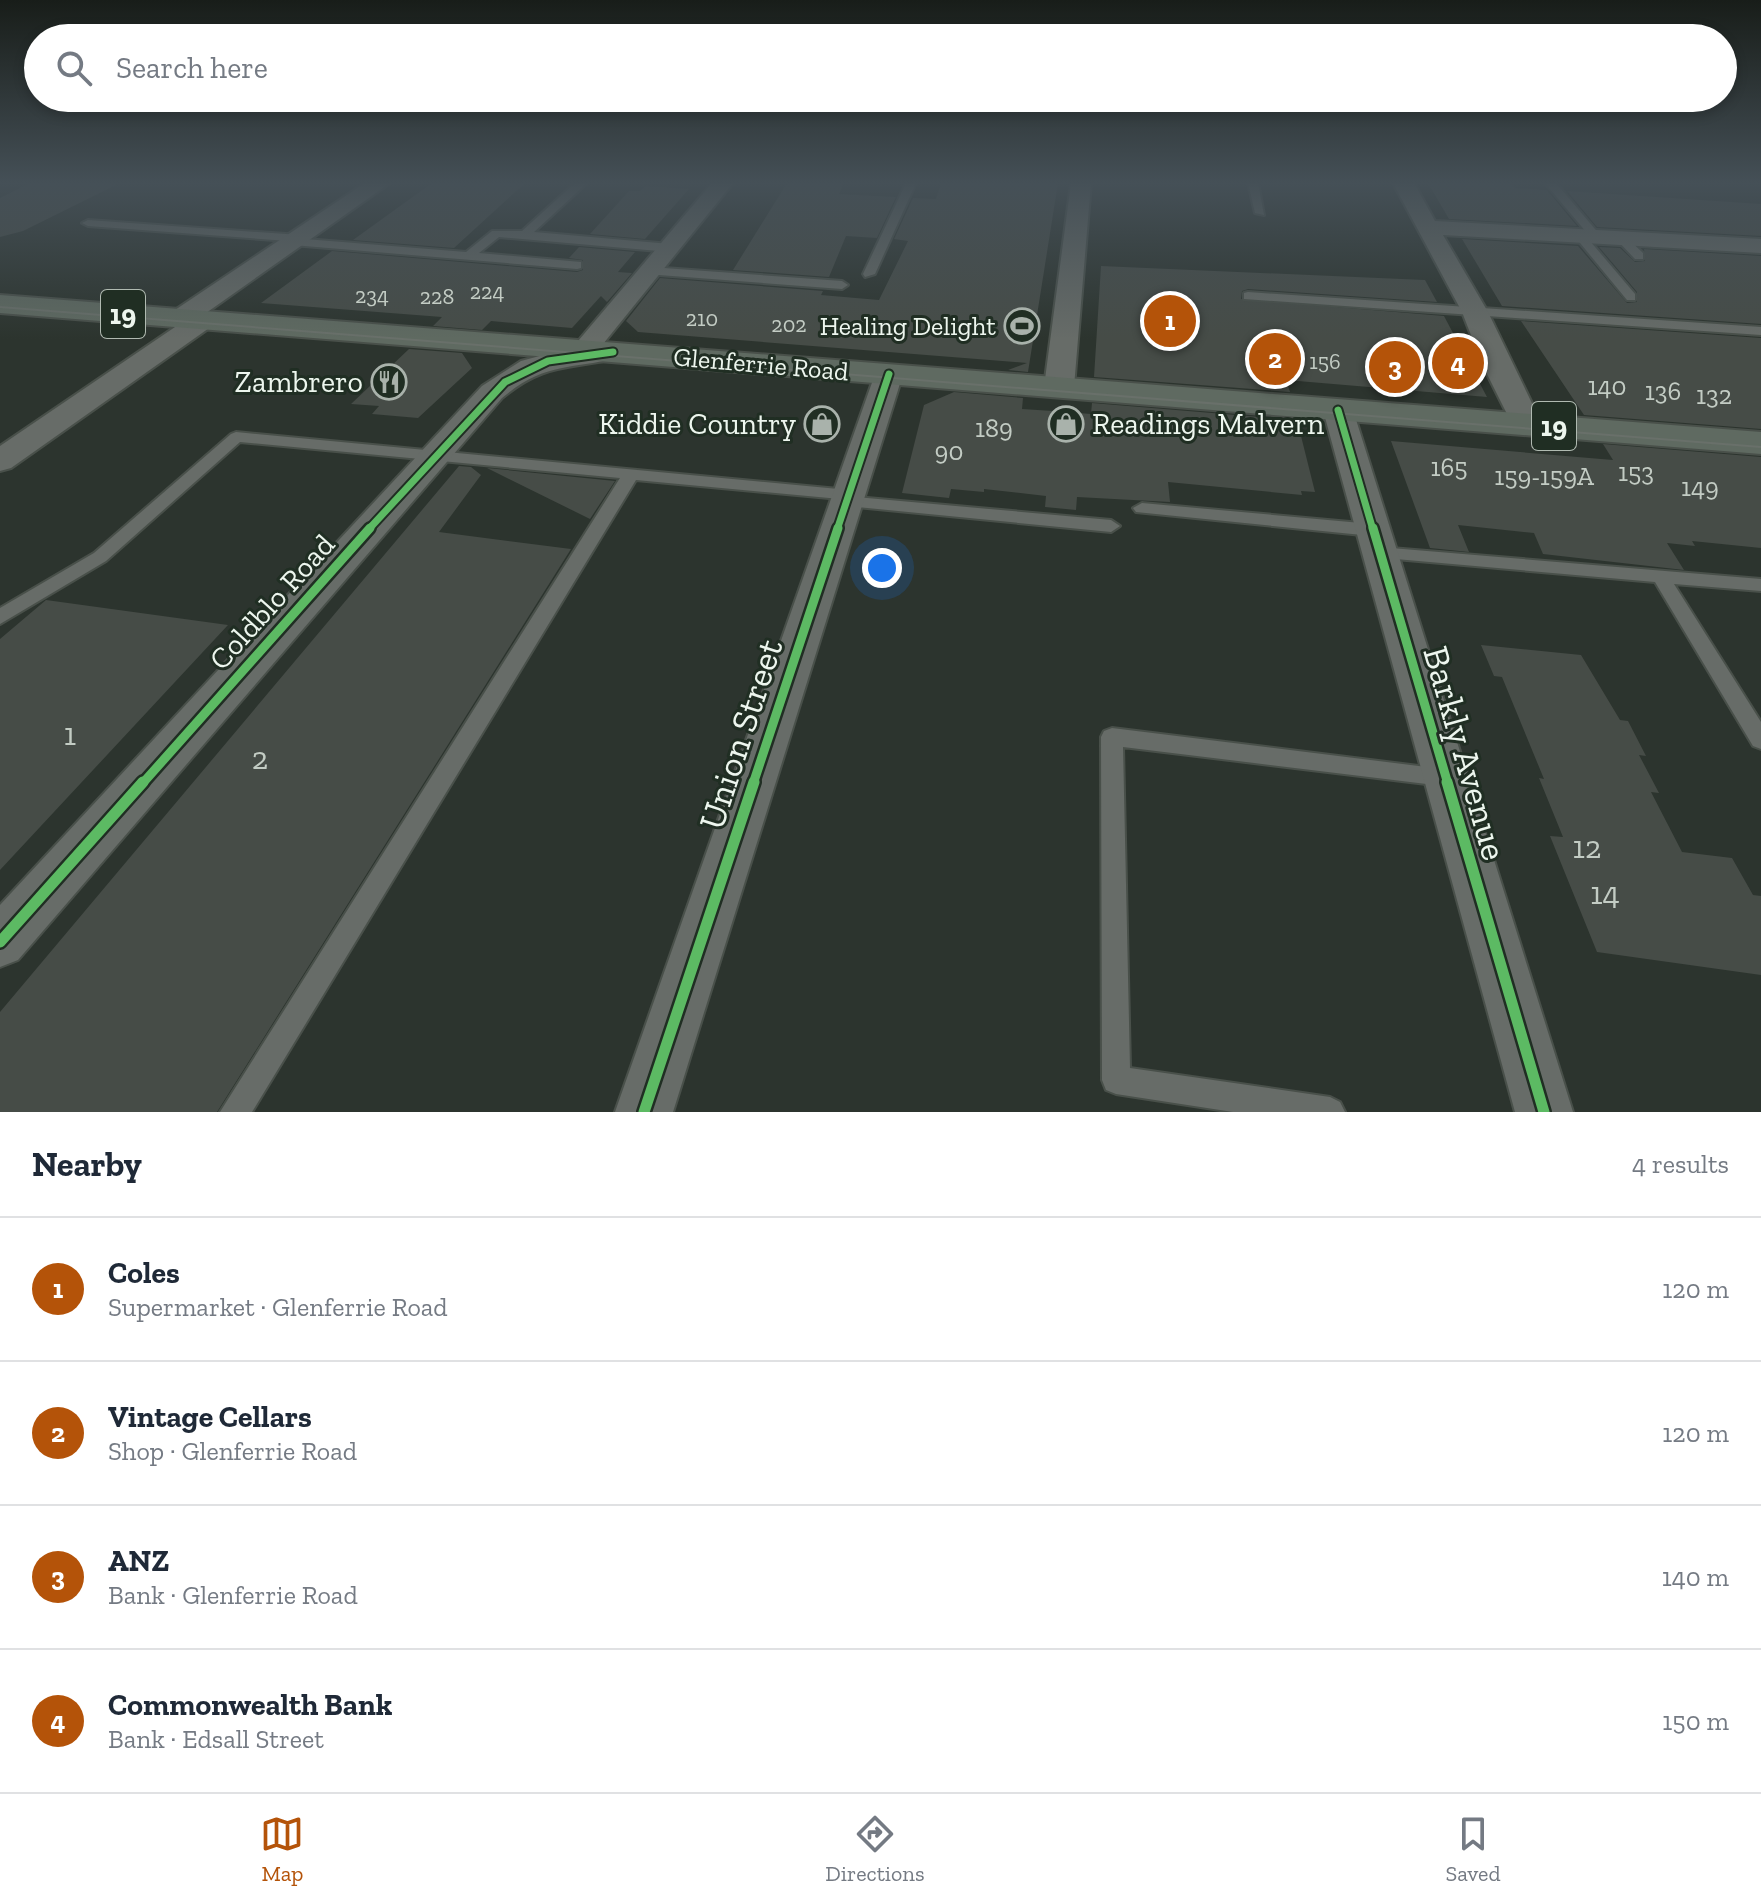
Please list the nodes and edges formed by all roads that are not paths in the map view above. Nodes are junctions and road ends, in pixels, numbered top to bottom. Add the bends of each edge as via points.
1 (234, 235) edge
2 (304, 235) edge
3 (494, 235) edge
4 (525, 235) edge
5 (681, 235) edge
6 (887, 235) edge
7 (1075, 235) edge
8 (1431, 235) edge
9 (1513, 235) edge
10 (1586, 235) edge
11 (1621, 238) junction
12 (297, 240) junction
13 (1591, 242) junction
14 (1761, 246) edge
15 (670, 248) junction
16 (470, 255) junction
17 (1639, 256) dead end
18 (577, 265) dead end
19 (650, 271) junction
20 (869, 274) dead end
21 (842, 285) dead end
22 (1628, 293) dead end
23 (1248, 296) dead end
24 (0, 304) edge
25 (1475, 312) junction
26 (192, 319) junction
27 (1761, 331) edge
28 (457, 340) junction
29 (599, 351) junction
30 (889, 374) junction
31 (1059, 387) junction
32 (484, 401) junction
33 (1338, 410) junction
34 (1527, 424) junction
35 (1761, 443) edge
36 (437, 455) junction
37 (0, 461) edge
38 (631, 474) junction
39 (848, 498) junction
40 (1142, 508) dead end
41 (1111, 526) dead end
42 (1376, 542) junction
43 (1660, 576) junction
44 (1761, 585) edge
45 (0, 617) edge
46 (1761, 740) edge
47 (1443, 777) junction
48 (0, 942) edge
49 (235, 1112) edge
50 (644, 1112) edge
51 (1330, 1112) edge
52 (1544, 1112) edge

1 - 12 lane
2 - 12 street
3 - 16 lane
4 - 15 lane
5 - 15 street
6 - 20 lane
7 - 31 street
8 - 25 street
9 - 13 street
10 - 13 lane
11 - 13 street
11 - 14 street
11 - 17 lane
12 - 16 lane
12 - 26 street
13 - 22 lane
15 - 19 street
16 - 18 lane
19 - 21 lane
19 - 29 street
23 - 25 lane
24 - 26 main road, Glenferrie Road / 19
25 - 27 lane
25 - 34 street
26 - 28 main road, Glenferrie Road / 19
26 - 37 street
28 - 29 main road, Glenferrie Road / 19
28 - 32 street, Coldblo Road via 478,346 492,360 495,381
29 - 30 main road, Glenferrie Road / 19
29 - 32 street, Coldblo Road via 543,362 504,382
30 - 31 main road, Glenferrie Road / 19
30 - 39 street, Union Street
31 - 33 main road, Glenferrie Road / 19
32 - 36 street, Coldblo Road
33 - 34 main road, Glenferrie Road / 19
33 - 42 street, Barkly Avenue
34 - 35 main road, Glenferrie Road / 19
36 - 38 lane
36 - 45 lane via 236,437 100,557
36 - 48 street, Coldblo Road
38 - 39 lane
38 - 49 lane
39 - 41 lane
39 - 50 street, Union Street
40 - 42 lane
42 - 43 lane
42 - 47 street, Barkly Avenue
43 - 44 lane
43 - 46 lane
47 - 51 lane via 1112,737 1116,1080
47 - 52 street, Barkly Avenue

